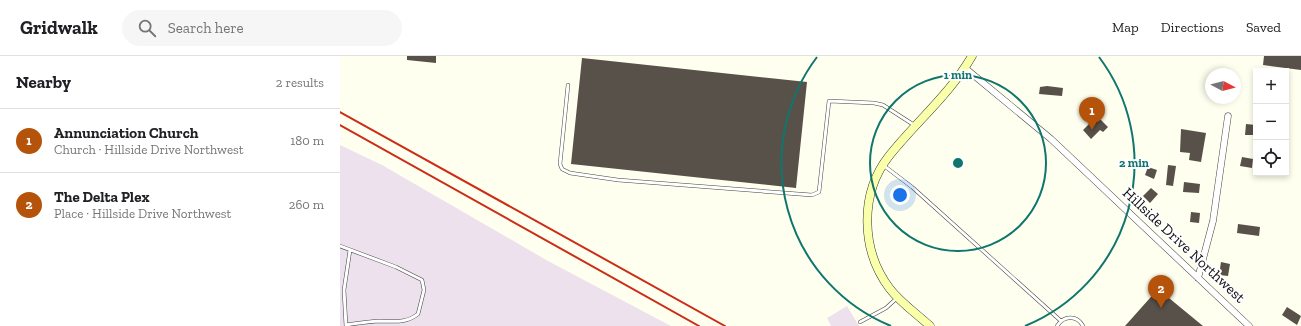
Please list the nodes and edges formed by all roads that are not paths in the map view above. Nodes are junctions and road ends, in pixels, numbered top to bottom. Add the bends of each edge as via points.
1 (972, 56) edge
2 (965, 68) junction
3 (568, 85) dead end
4 (1228, 116) dead end
5 (915, 126) junction
6 (883, 165) junction
7 (340, 246) edge
8 (350, 250) junction
9 (1198, 278) junction
10 (898, 297) junction
11 (1061, 321) junction
12 (860, 322) dead end
13 (346, 326) edge
14 (930, 326) edge
15 (1057, 326) edge
16 (1083, 326) edge
17 (1249, 326) edge

1 - 2 main road
2 - 5 main road
2 - 9 street, Hillside Drive Northwest via 1051,139
3 - 5 lane via 560,164 562,169 570,173 618,180 812,195 819,192 829,101 883,105
4 - 9 street via 1213,221
5 - 6 main road
6 - 10 main road via 872,188 867,229 881,275
6 - 11 lane via 912,187
7 - 8 lane
8 - 13 lane via 344,290
8 - 13 lane via 422,280 424,290 418,314 410,320 366,322
9 - 17 street, Hillside Drive Northwest
10 - 12 lane via 886,308
10 - 14 main road
11 - 15 lane
11 - 16 lane via 1073,318

